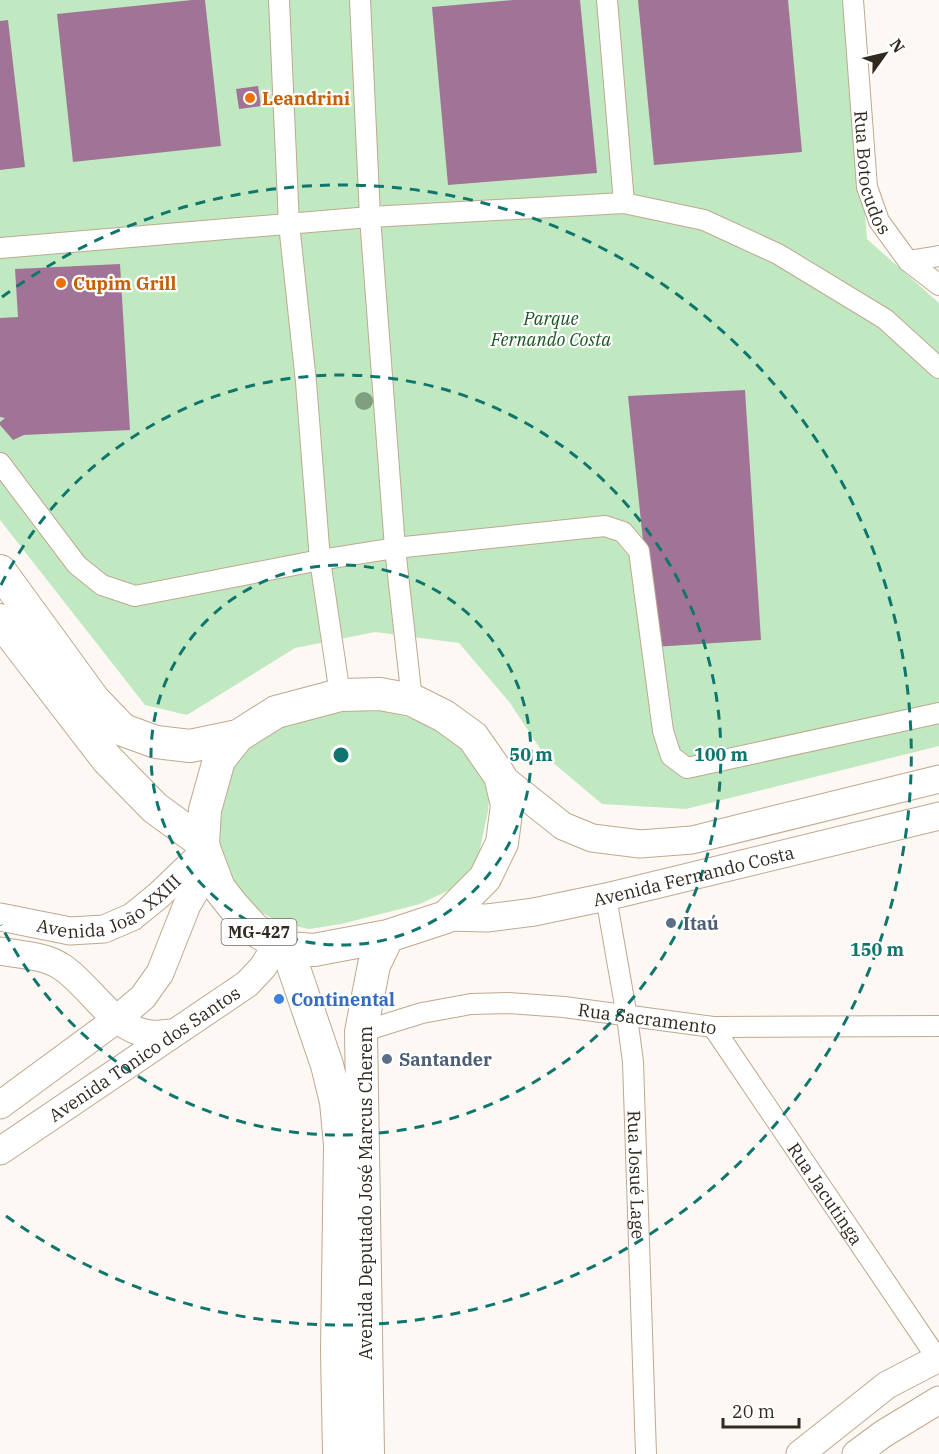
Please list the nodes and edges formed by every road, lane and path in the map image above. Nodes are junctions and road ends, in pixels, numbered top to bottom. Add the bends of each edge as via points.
1 (279, 0) edge
2 (360, 0) edge
3 (607, 0) edge
4 (853, 0) edge
5 (624, 203) junction
6 (370, 218) junction
7 (289, 224) junction
8 (0, 248) edge
9 (939, 256) edge
10 (908, 261) junction
11 (939, 285) edge
12 (939, 368) edge
13 (0, 463) edge
14 (394, 548) junction
15 (320, 560) junction
16 (3, 581) edge
17 (0, 620) edge
18 (340, 694) junction
19 (412, 700) junction
20 (939, 713) edge
21 (238, 735) junction
22 (500, 776) junction
23 (939, 779) edge
24 (939, 816) edge
25 (206, 853) junction
26 (606, 897) junction
27 (0, 917) edge
28 (446, 917) junction
29 (388, 936) junction
30 (282, 946) junction
31 (0, 951) edge
32 (627, 1017) junction
33 (117, 1019) junction
34 (939, 1026) edge
35 (713, 1027) junction
36 (361, 1032) junction
37 (173, 1033) junction
38 (0, 1105) edge
39 (0, 1151) edge
40 (939, 1359) edge
41 (939, 1400) edge
42 (339, 1454) edge
43 (368, 1454) edge
44 (646, 1454) edge
45 (800, 1454) edge
46 (856, 1454) edge

1 - 7 street
2 - 6 street
3 - 5 street
4 - 10 street, Rua Botocudos via 867,187 879,221
5 - 6 street
5 - 12 street via 704,220 778,254 885,319
6 - 7 street
6 - 14 street
7 - 8 street
7 - 15 street
9 - 10 street
10 - 11 street, Rua Botocudos
13 - 15 street via 77,565 102,585 135,596
14 - 15 street
14 - 19 street
14 - 20 street via 605,526 623,532 639,551 663,731 672,756 687,768
15 - 18 street
16 - 21 main road via 94,700 123,730 156,742 190,746
17 - 25 main road via 107,759
18 - 19 main road, MG-427 via 380,694
18 - 21 main road, MG-427 via 276,712
19 - 22 main road, MG-427 via 473,737
21 - 25 main road, MG-427 via 219,760 205,810
22 - 23 main road, Avenida Fernando Costa via 562,826 592,838 640,844 692,840
22 - 28 main road, MG-427 via 507,805 502,843 485,878
24 - 26 main road, Avenida Fernando Costa
25 - 27 main road, Avenida João XXIII via 132,916 104,929 70,931
25 - 30 main road, MG-427 via 219,888 233,906 254,928
25 - 33 main road via 160,973 143,997
26 - 28 main road, Avenida Fernando Costa via 487,918
26 - 32 street, Rua Josué Lage
28 - 29 main road, MG-427
29 - 30 main road, MG-427 via 314,950
29 - 36 main road, Avenida Deputado José Marcus Cherem via 374,965
30 - 37 main road, Avenida Tonico dos Santos via 247,984
30 - 42 main road, Avenida Deputado José Marcus Cherem via 327,1065 336,1102 340,1145
31 - 33 main road, Avenida João XXIII via 42,958 63,967
32 - 35 street, Rua Sacramento
32 - 36 street, Rua Sacramento via 508,1003 471,1004 422,1013
32 - 44 street, Rua Josué Lage via 633,1062
33 - 37 main road, Avenida João XXIII via 150,1034
33 - 38 main road
34 - 35 street, Rua Sacramento
35 - 40 street, Rua Jacutinga
36 - 43 main road, Avenida Deputado José Marcus Cherem
37 - 39 main road, Avenida Tonico dos Santos
40 - 45 main road via 887,1385
41 - 46 main road

